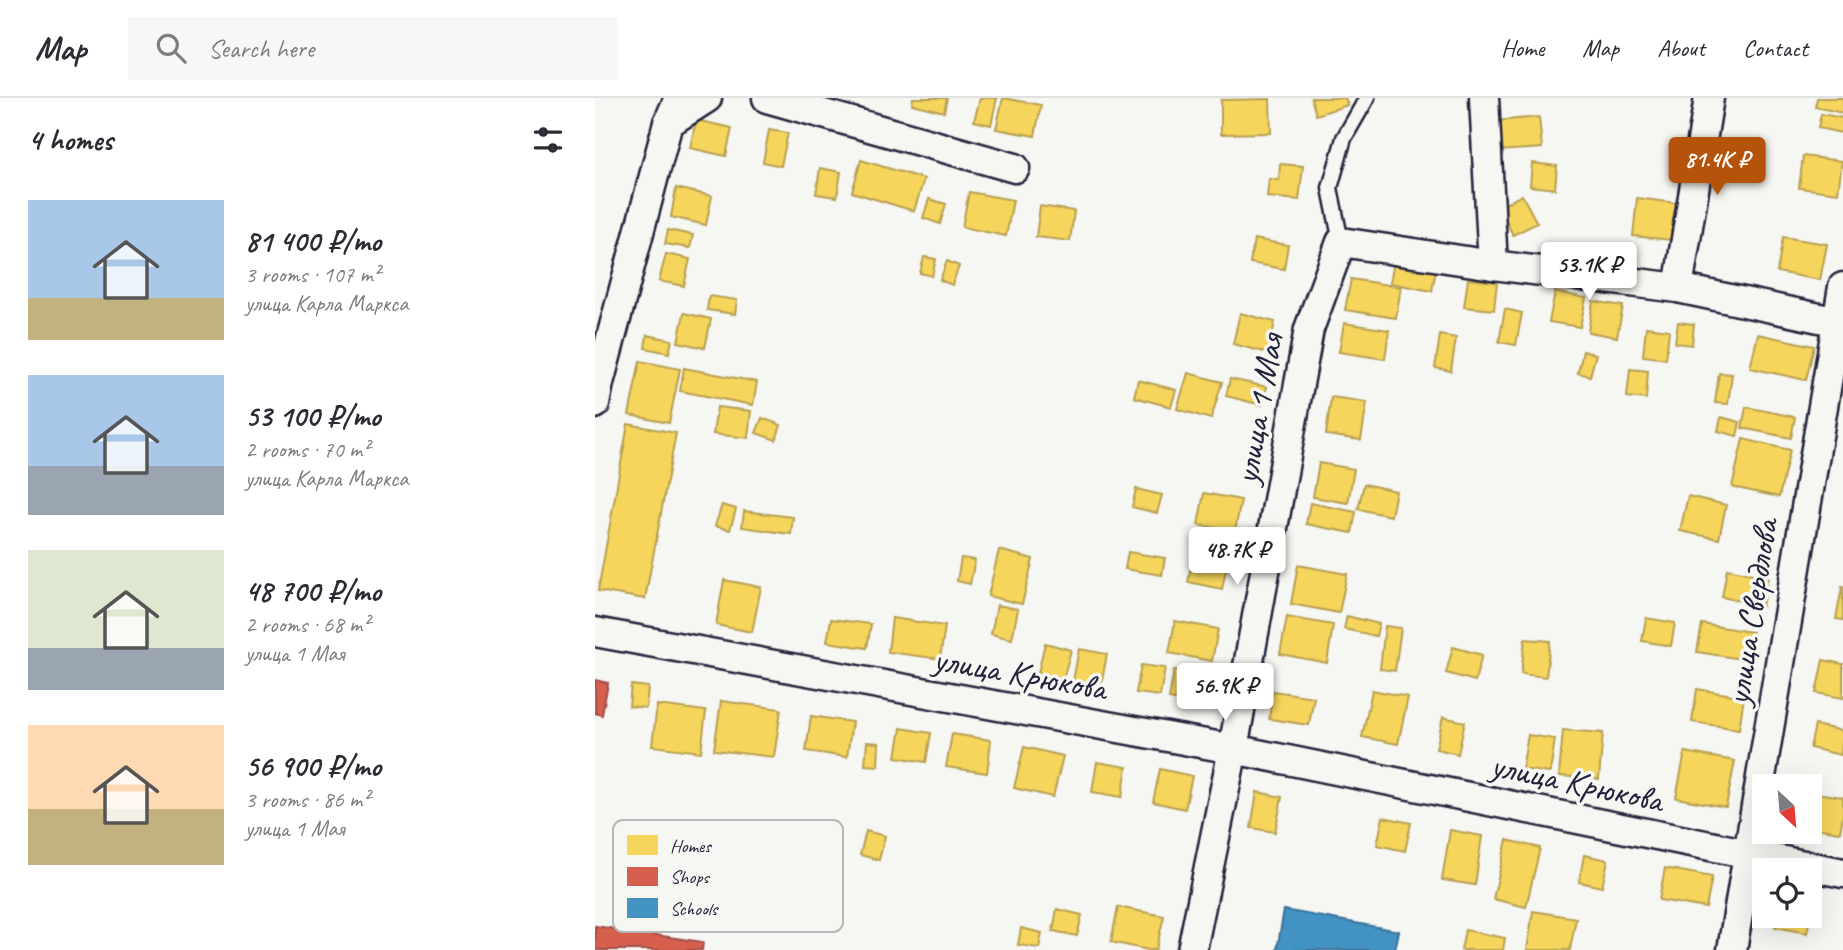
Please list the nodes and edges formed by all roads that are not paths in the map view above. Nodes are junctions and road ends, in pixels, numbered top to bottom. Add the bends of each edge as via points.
1 (707, 98) edge
2 (767, 98) edge
3 (1367, 98) edge
4 (1484, 98) edge
5 (1709, 98) edge
6 (674, 110) edge
7 (1015, 168) dead end
8 (1341, 242) junction
9 (1493, 265) junction
10 (1843, 287) edge
11 (1678, 288) junction
12 (1840, 322) edge
13 (595, 404) edge
14 (595, 632) edge
15 (1233, 749) junction
16 (1749, 855) junction
17 (1843, 873) edge
18 (1192, 950) edge
19 (1732, 950) edge

1 - 6 street
2 - 7 street
3 - 8 lane via 1344,138 1330,188
4 - 9 street
5 - 11 street
6 - 13 street
8 - 9 street
8 - 15 street, улица 1 Мая via 1309,329
9 - 11 street
10 - 12 street, улица Свердлова
11 - 12 street
12 - 16 street, улица Свердлова
14 - 15 street, улица Крюкова
15 - 16 street, улица Крюкова
15 - 18 street, улица 1 Мая
16 - 17 street, улица Крюкова
16 - 19 street, улица Свердлова

